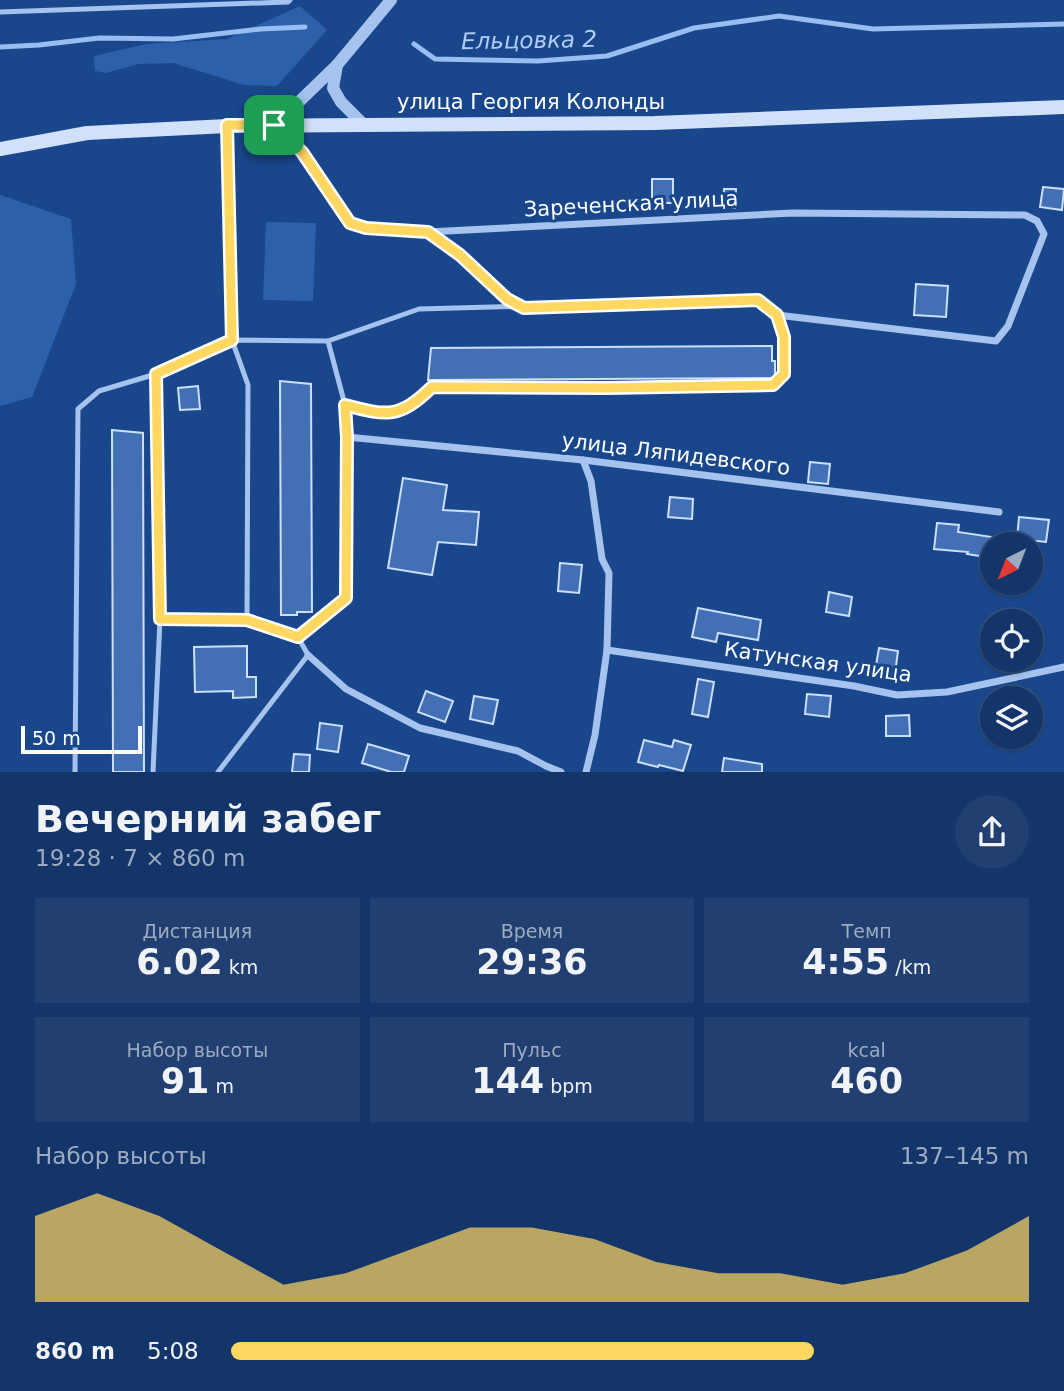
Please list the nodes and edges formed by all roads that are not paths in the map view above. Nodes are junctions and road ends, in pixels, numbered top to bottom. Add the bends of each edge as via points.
1 (290, 0) edge
2 (387, 2) edge
3 (0, 12) edge
4 (337, 65) junction
5 (1064, 107) edge
6 (363, 124) junction
7 (227, 125) junction
8 (274, 125) junction
9 (0, 149) edge
10 (428, 232) junction
11 (524, 308) junction
12 (777, 315) junction
13 (232, 340) junction
14 (328, 341) junction
15 (156, 374) junction
16 (345, 405) junction
17 (347, 437) junction
18 (583, 460) junction
19 (999, 512) dead end
20 (160, 619) junction
21 (247, 620) junction
22 (298, 637) junction
23 (607, 650) junction
24 (308, 655) junction
25 (1064, 667) edge
26 (75, 772) edge
27 (153, 772) edge
28 (218, 772) edge
29 (561, 772) edge
30 (586, 772) edge

1 - 3 lane
2 - 4 street
4 - 6 street via 333,88
4 - 8 street
5 - 6 main road, улица Георгия Колонды via 655,123
6 - 8 main road, улица Георгия Колонды
7 - 8 main road, улица Георгия Колонды
7 - 9 main road, улица Георгия Колонды via 87,133
7 - 13 lane
8 - 10 street, Зареченская улица via 302,152 350,223
10 - 11 lane
10 - 12 street, Зареченская улица via 793,213 1025,215 1037,221 1044,234 1008,326 996,341
11 - 12 lane via 758,300
11 - 14 lane via 419,309
12 - 16 lane via 784,337 784,374 773,385 432,387 414,405 382,415
13 - 14 lane
13 - 15 lane
13 - 21 lane via 248,385
14 - 16 lane
15 - 20 lane
15 - 26 lane via 99,391 78,409
16 - 17 lane
17 - 18 street, улица Ляпидевского
17 - 22 lane via 346,598
18 - 19 street, улица Ляпидевского
18 - 23 street via 591,481 602,559 609,573
20 - 21 lane
20 - 27 lane
21 - 22 lane
22 - 24 lane
23 - 25 street, Катунская улица via 897,695 947,692
23 - 30 street
24 - 28 lane
24 - 29 street via 346,689 420,728 518,751

